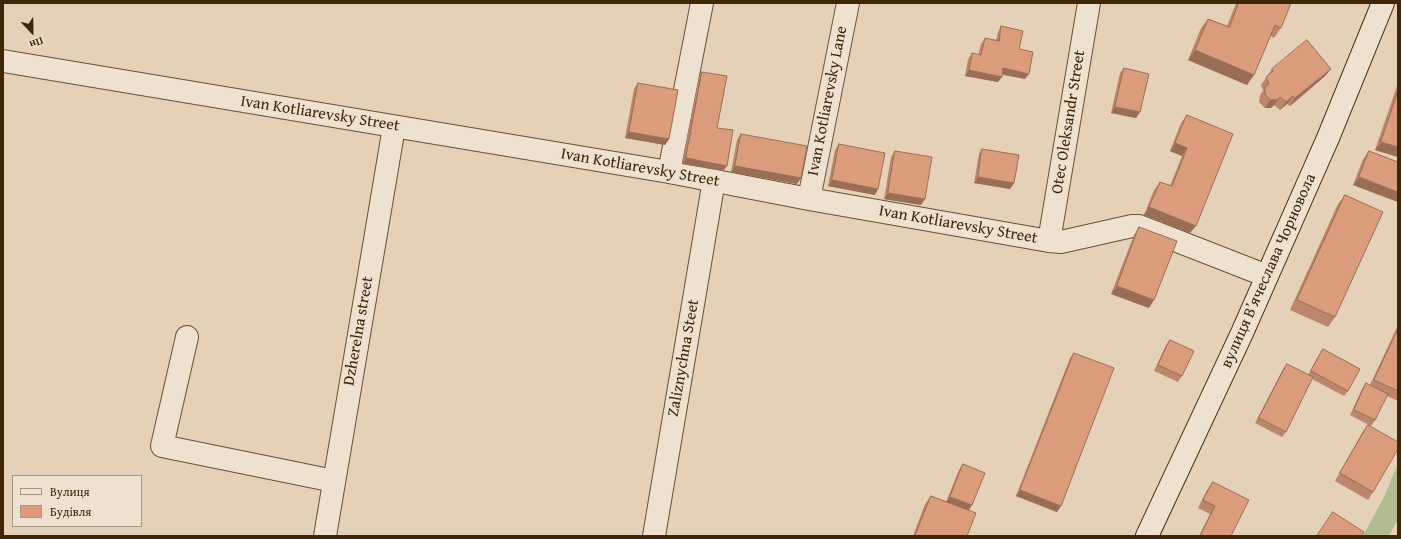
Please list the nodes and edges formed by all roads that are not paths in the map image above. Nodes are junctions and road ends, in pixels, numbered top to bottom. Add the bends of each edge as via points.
1 (702, 3) edge
2 (848, 3) edge
3 (1089, 3) edge
4 (1383, 3) edge
5 (3, 61) edge
6 (394, 127) junction
7 (669, 172) junction
8 (714, 180) junction
9 (809, 199) junction
10 (1049, 241) junction
11 (1267, 276) junction
12 (187, 337) dead end
13 (334, 481) junction
14 (325, 536) edge
15 (654, 536) edge
16 (1147, 536) edge

1 - 7 street
2 - 9 street, Ivan Kotliarevsky Lane
3 - 10 street, Otec Oleksandr Street
4 - 11 street, вулиця Вʼячеслава Чорновола via 1328,138
5 - 6 street, Ivan Kotliarevsky Street
6 - 7 street, Ivan Kotliarevsky Street
6 - 13 street, Dzherelna street
7 - 8 street, Ivan Kotliarevsky Street
8 - 9 street, Ivan Kotliarevsky Street
8 - 15 street, Zaliznychna Steet
9 - 10 street, Ivan Kotliarevsky Street
10 - 11 street, Ivan Kotliarevsky Street via 1061,242 1139,226
11 - 16 street, вулиця Вʼячеслава Чорновола
12 - 13 street via 162,446
13 - 14 street, Dzherelna street

